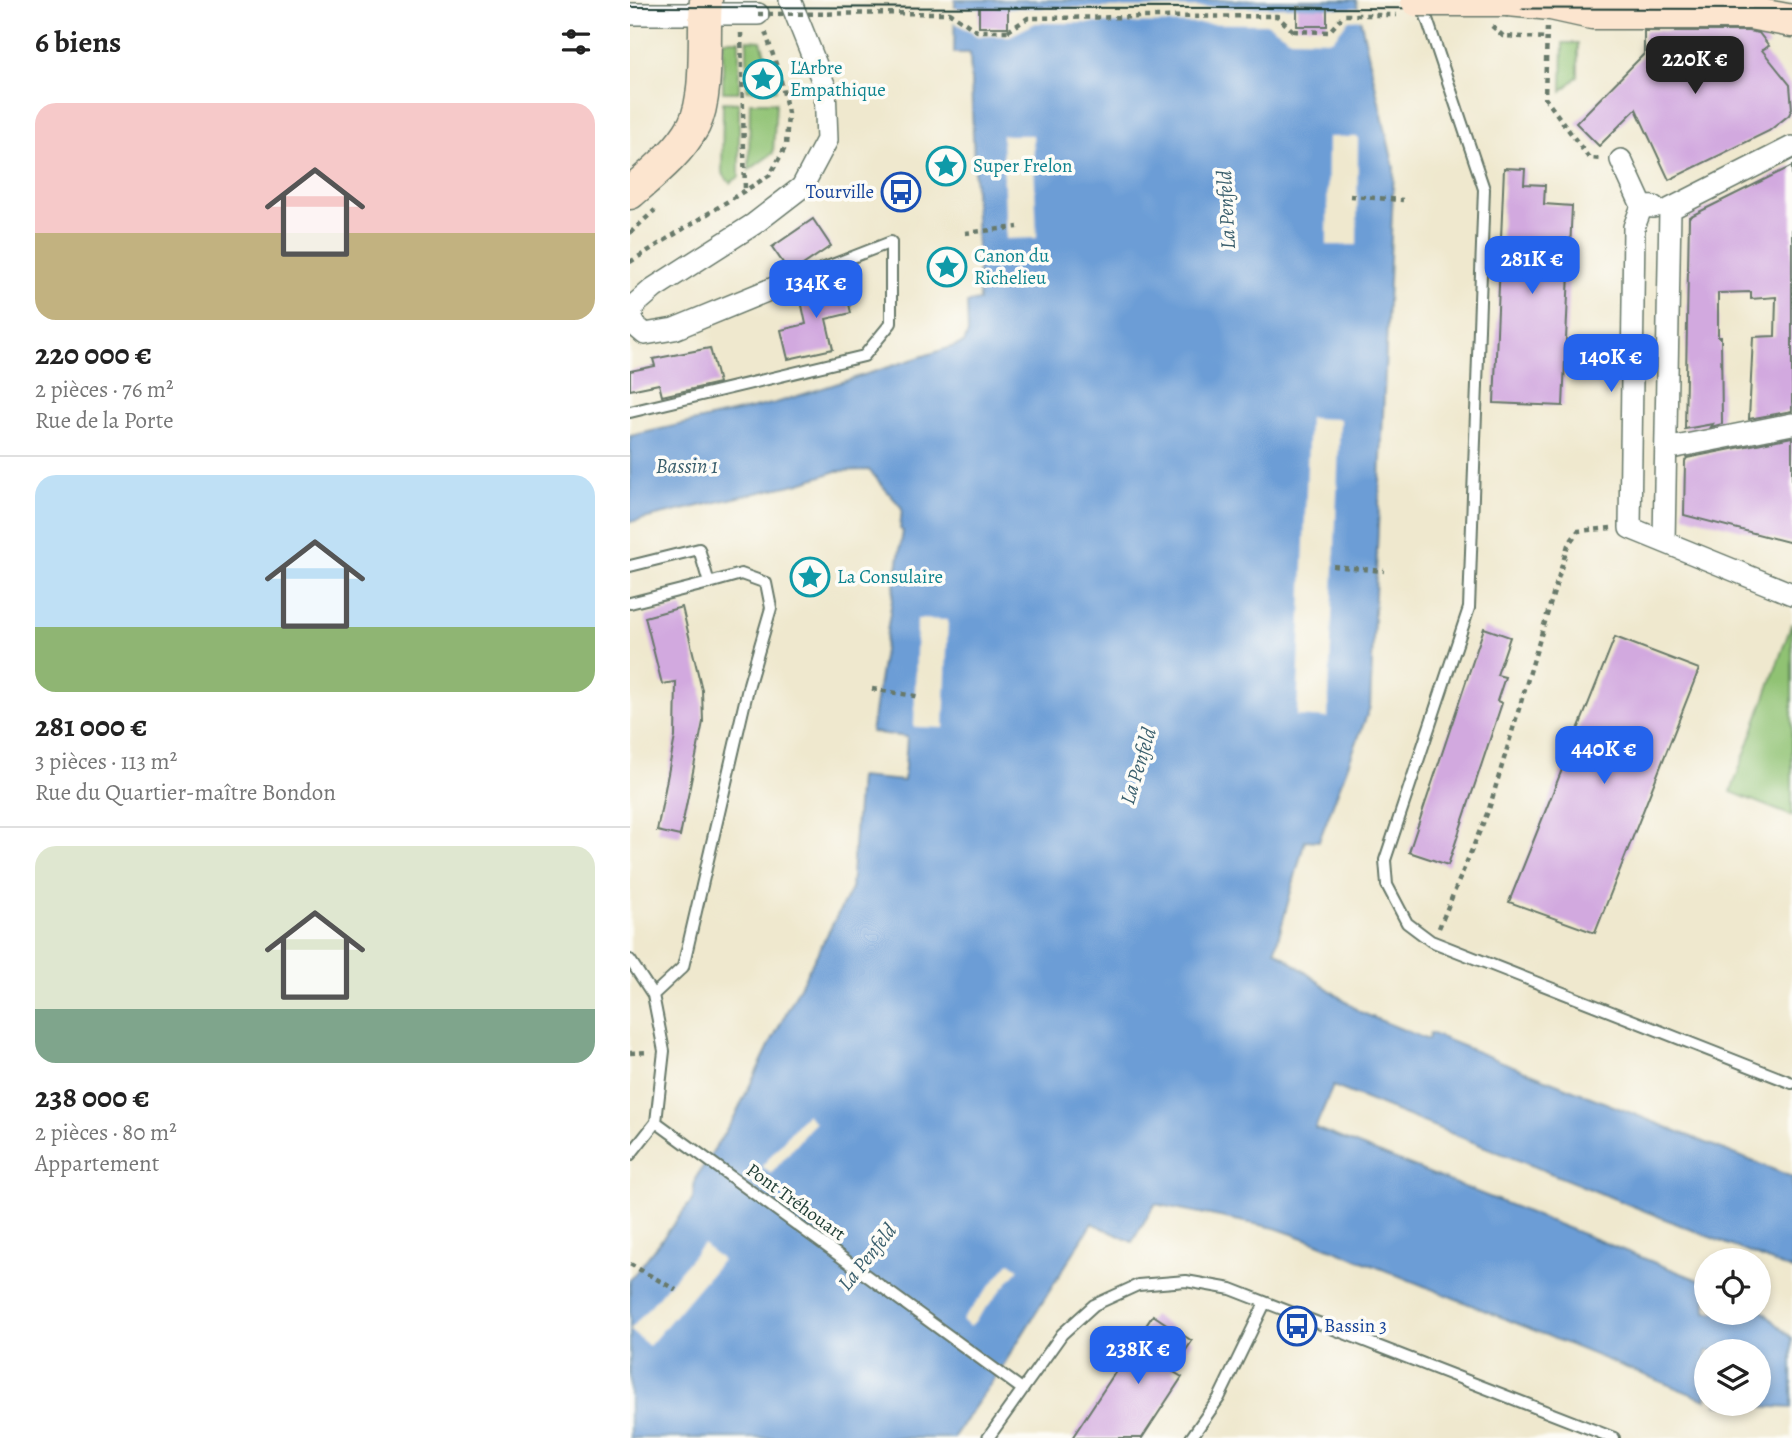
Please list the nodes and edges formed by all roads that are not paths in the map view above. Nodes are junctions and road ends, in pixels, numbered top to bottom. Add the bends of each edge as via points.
1 (790, 0) edge
2 (1419, 0) edge
3 (705, 8) edge
4 (1497, 11) edge
5 (630, 14) edge
6 (750, 14) road end
7 (1792, 21) edge
8 (1792, 147) edge
9 (1621, 160) road end
10 (630, 193) edge
11 (1642, 206) junction
12 (1670, 209) junction
13 (786, 283) joint
14 (631, 324) edge
15 (630, 412) edge
16 (1792, 425) edge
17 (1666, 449) junction
18 (1664, 541) junction
19 (630, 566) edge
20 (709, 583) junction
21 (1792, 594) edge
22 (630, 603) edge
23 (630, 960) edge
24 (653, 995) junction
25 (1792, 1083) edge
26 (656, 1122) junction
27 (630, 1155) edge
28 (1265, 1303) junction
29 (1022, 1389) junction
30 (988, 1438) edge
31 (1191, 1438) edge
32 (1614, 1438) edge

1 - 14 street via 825,87 827,140 802,187 754,224 654,288 632,307
2 - 4 main road, bridge
2 - 25 lane via 1484,189 1469,608 1385,860 1387,885 1407,923 1430,941
3 - 5 street
3 - 6 street
3 - 10 main road via 702,100 694,125 670,157
4 - 7 main road via 1551,4 1592,13 1750,13
8 - 12 street
9 - 11 street
11 - 12 street
11 - 18 street via 1634,227 1630,528
12 - 17 street
13 - 14 street via 674,329 645,334
13 - 15 lane via 891,242 891,323 864,356
16 - 17 street
17 - 18 street
18 - 21 street
19 - 20 lane via 699,549
20 - 22 lane
20 - 24 lane via 741,574 766,583 771,608 682,967
23 - 24 lane
24 - 26 lane via 664,1051
26 - 27 lane
26 - 29 lane, Pont Tréhouart
28 - 29 lane via 1231,1289 1185,1281 1138,1285 1094,1305 1062,1334
28 - 31 lane via 1219,1398
28 - 32 lane
29 - 30 lane

